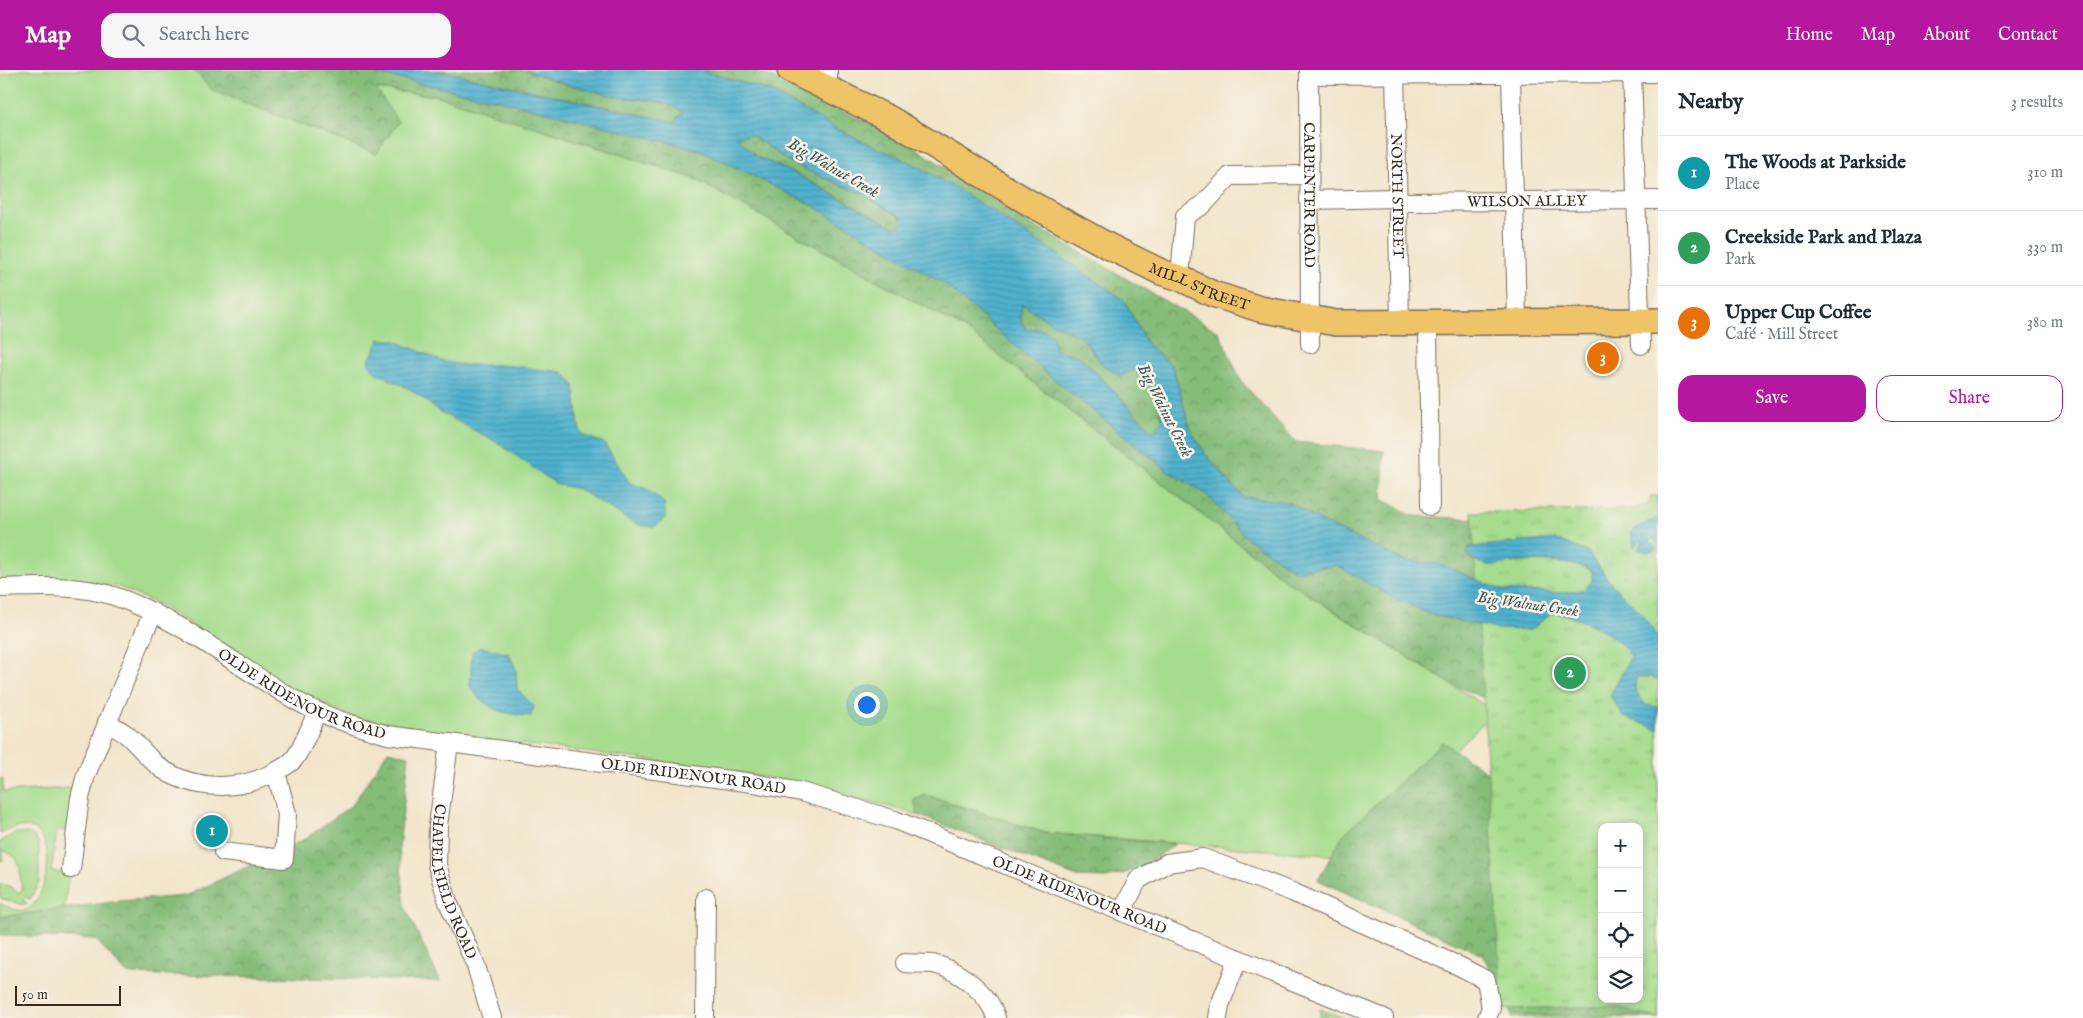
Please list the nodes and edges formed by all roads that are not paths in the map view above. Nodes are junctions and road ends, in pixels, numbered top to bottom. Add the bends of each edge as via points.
1 (790, 70) edge
2 (1309, 72) edge
3 (1394, 72) edge
4 (1632, 72) edge
5 (1658, 73) edge
6 (1511, 74) junction
7 (828, 79) edge
8 (1309, 176) junction
9 (1309, 200) junction
10 (1396, 200) junction
11 (1514, 200) junction
12 (1638, 200) junction
13 (1658, 200) edge
14 (1180, 278) junction
15 (1309, 319) junction
16 (1517, 322) junction
17 (1400, 323) junction
18 (1428, 323) junction
19 (1647, 330) edge
20 (1310, 344) dead end
21 (1430, 506) dead end
22 (0, 588) edge
23 (153, 612) junction
24 (317, 712) junction
25 (108, 722) junction
26 (449, 743) junction
27 (276, 772) junction
28 (223, 852) dead end
29 (71, 869) dead end
30 (706, 898) dead end
31 (1122, 911) junction
32 (1238, 959) junction
33 (905, 963) dead end
34 (492, 1018) edge
35 (705, 1018) edge
36 (996, 1018) edge
37 (1218, 1018) edge
38 (1384, 1018) edge
39 (1487, 1018) edge

1 - 7 highway, MILL STREET
2 - 3 street
2 - 8 street, CARPENTER ROAD
3 - 6 street
3 - 10 street, NORTH STREET
4 - 5 street
4 - 6 street
4 - 12 street
6 - 11 street
7 - 14 highway, MILL STREET via 1069,225 1161,272
8 - 9 street, CARPENTER ROAD
8 - 14 street via 1230,176 1203,205 1185,216
9 - 10 street, WILSON ALLEY
9 - 15 street, CARPENTER ROAD
10 - 11 street, WILSON ALLEY
10 - 17 street, NORTH STREET
11 - 12 street, WILSON ALLEY
11 - 16 street
12 - 13 street, WILSON ALLEY
12 - 19 street
14 - 15 highway, MILL STREET via 1213,294 1260,309
15 - 17 highway, MILL STREET via 1336,323
15 - 20 street, CARPENTER ROAD
16 - 18 highway, MILL STREET
16 - 19 highway, MILL STREET
17 - 18 highway, MILL STREET
18 - 21 street
22 - 23 street, OLDE RIDENOUR ROAD via 85,590 112,595
23 - 24 street, OLDE RIDENOUR ROAD via 191,632
23 - 25 street
24 - 26 street, OLDE RIDENOUR ROAD via 388,735
24 - 27 street via 293,760
25 - 27 street via 164,770 199,785 243,784
25 - 29 street via 80,798
26 - 31 street, OLDE RIDENOUR ROAD via 801,792 895,820
26 - 34 street, CHAPELFIELD ROAD via 438,826 437,865 448,902 476,966
27 - 28 street via 287,814 284,859
30 - 35 street
31 - 32 street, OLDE RIDENOUR ROAD
31 - 39 street via 1138,880 1167,863 1202,858 1274,885 1486,980 1491,1008
32 - 37 street
32 - 38 street, OLDE RIDENOUR ROAD
33 - 36 street via 934,964 959,976 979,990 994,1009

